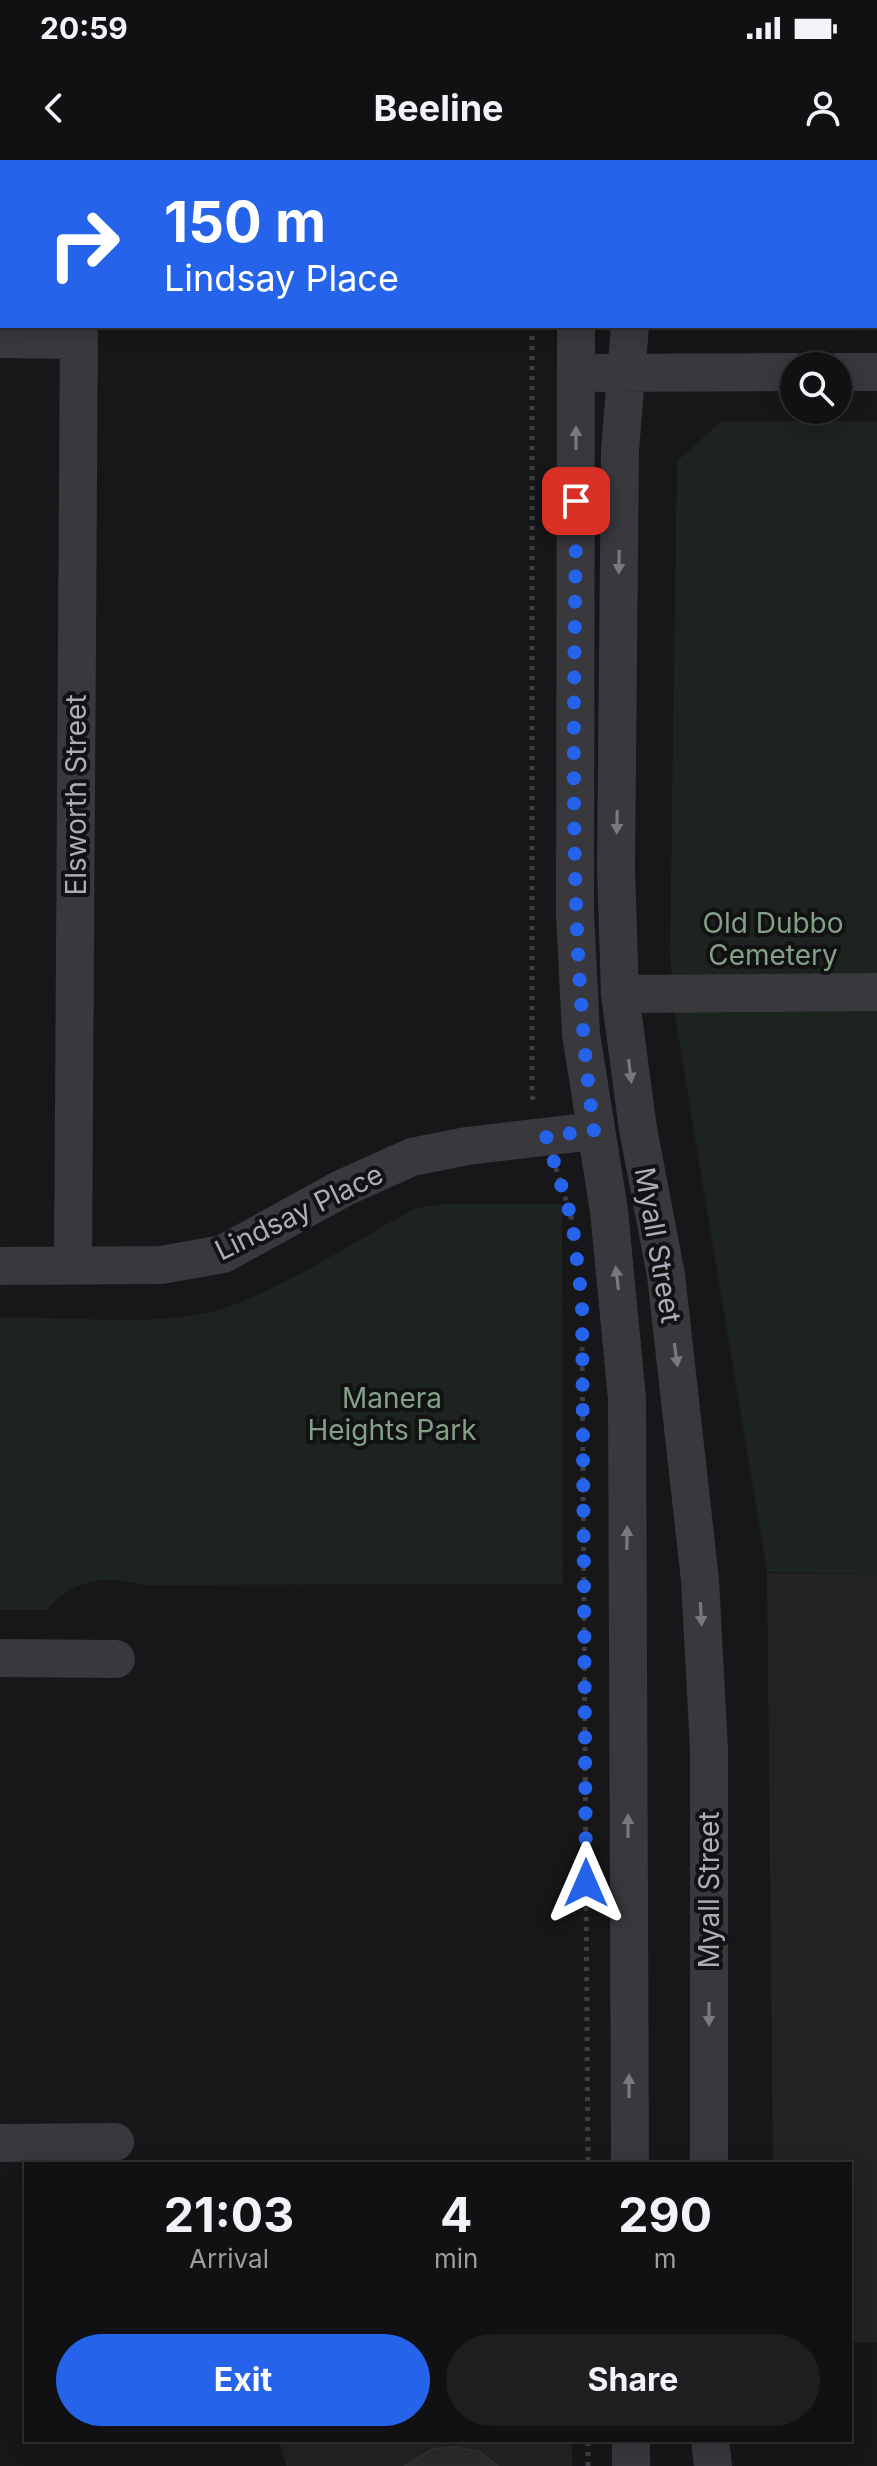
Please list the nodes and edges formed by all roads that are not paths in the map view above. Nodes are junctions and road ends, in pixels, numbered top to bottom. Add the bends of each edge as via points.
1 (576, 328) edge
2 (630, 328) edge
3 (79, 333) edge
4 (0, 339) edge
5 (625, 372) junction
6 (780, 372) edge
7 (852, 372) edge
8 (877, 372) edge
9 (576, 374) junction
10 (877, 992) edge
11 (620, 994) junction
12 (594, 1131) junction
13 (73, 1264) junction
14 (0, 1266) edge
15 (0, 1658) edge
16 (116, 1659) dead end
17 (115, 2142) dead end
18 (0, 2143) edge
19 (630, 2162) edge
20 (709, 2162) edge
21 (631, 2442) edge
22 (710, 2442) edge
23 (631, 2466) edge
24 (713, 2466) edge

1 - 9 street, Myall Street
2 - 5 street, Myall Street
3 - 4 street
3 - 13 street, Elsworth Street
5 - 6 street
5 - 9 street
5 -> 11 street, Myall Street via 616,868
7 - 8 street
12 -> 9 street, Myall Street via 581,1034 575,914
10 - 11 street
11 -> 20 street, Myall Street via 668,1289 700,1580 709,1749
12 - 13 street, Lindsay Place via 412,1157 223,1254 161,1265
19 -> 12 street, Myall Street via 627,1398 613,1242
13 - 14 street, Lindsay Place
15 - 16 street
17 - 18 street
21 - 23 street
22 - 24 street

